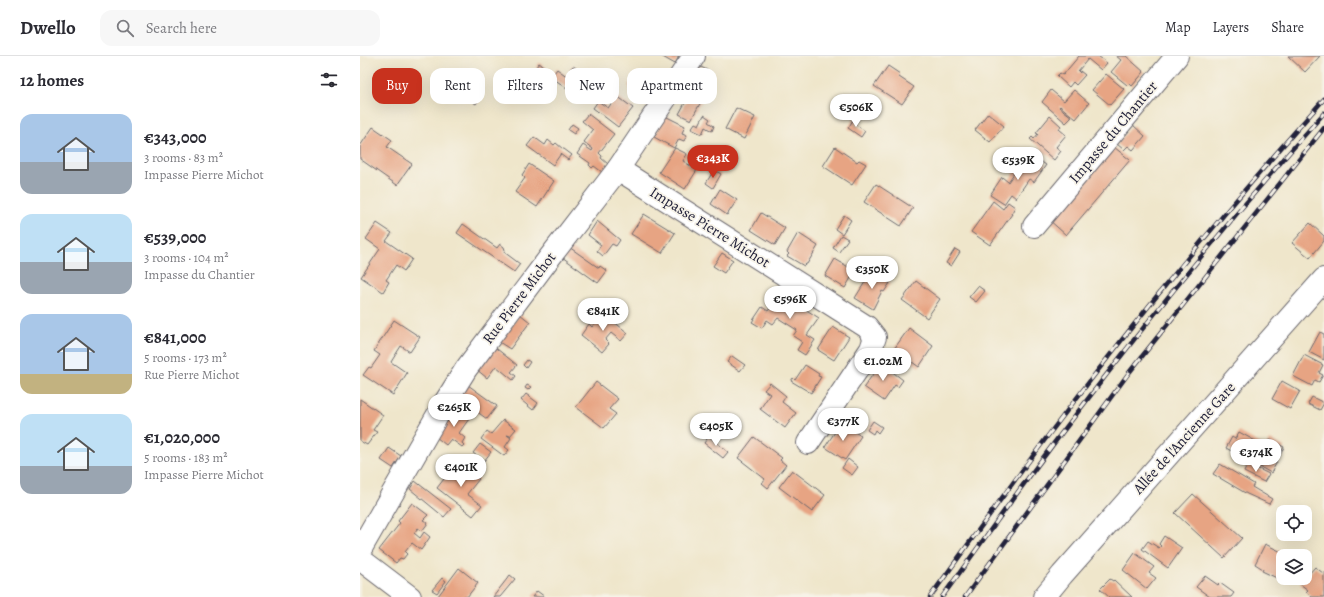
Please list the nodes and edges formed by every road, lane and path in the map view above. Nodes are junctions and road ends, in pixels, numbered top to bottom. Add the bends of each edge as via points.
1 (694, 56) edge
2 (1177, 56) edge
3 (618, 169) junction
4 (1034, 226) dead end
5 (1324, 280) edge
6 (808, 443) dead end
7 (360, 550) edge
8 (360, 559) edge
9 (410, 597) edge
10 (1044, 597) edge

1 - 3 street, Rue Pierre Michot
2 - 4 street, Impasse du Chantier
3 - 6 street, Impasse Pierre Michot via 867,327 875,337 871,349
3 - 7 street, Rue Pierre Michot via 466,369
5 - 10 street, Allée de l'Ancienne Gare
8 - 9 street

